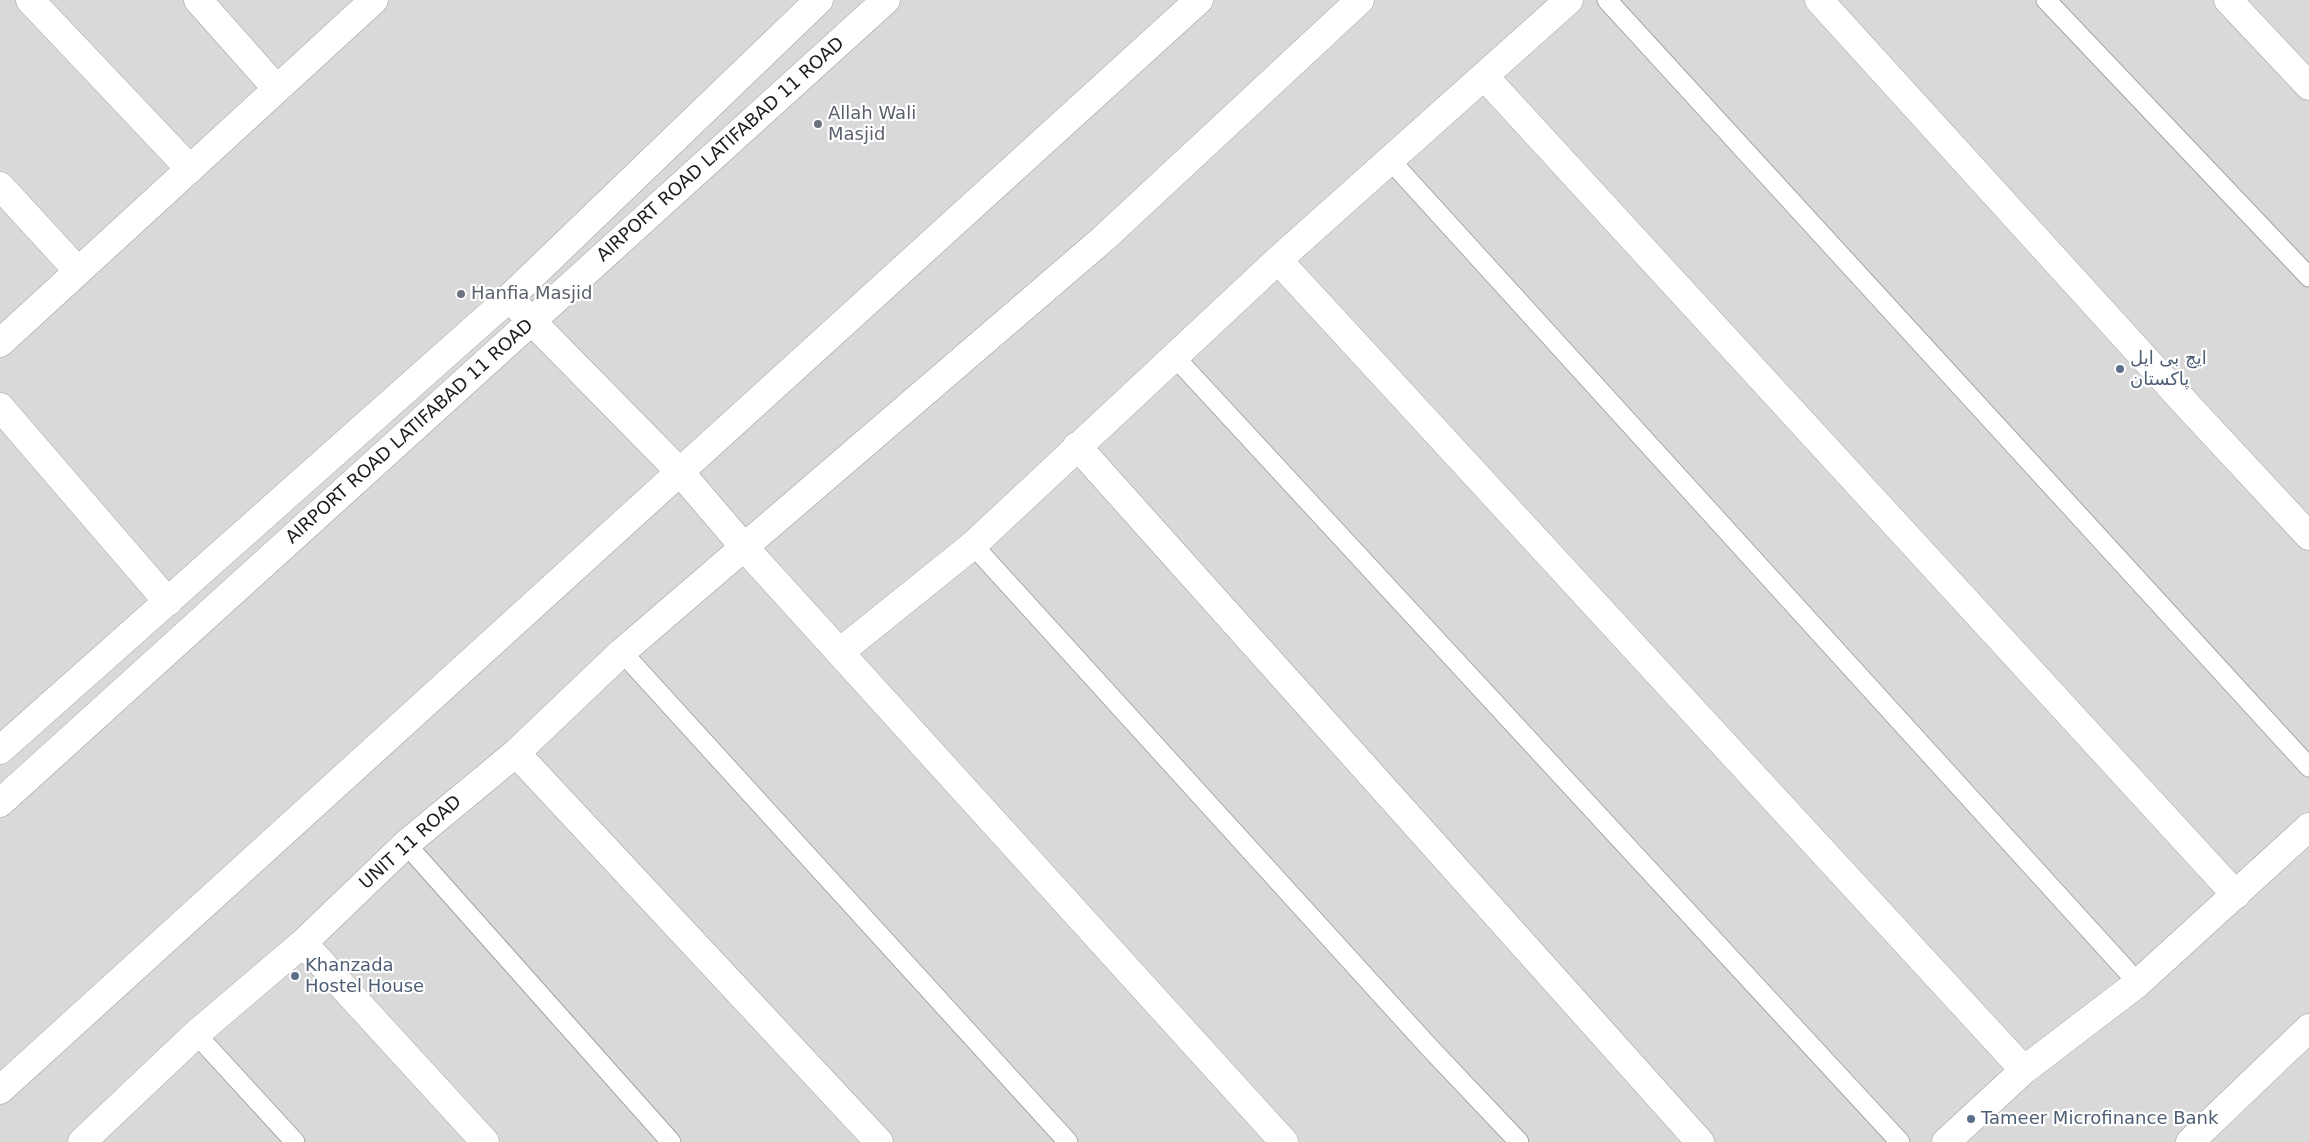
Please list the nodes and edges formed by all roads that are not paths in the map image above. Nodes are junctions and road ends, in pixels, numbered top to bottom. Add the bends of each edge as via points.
1 (30, 0) edge
2 (198, 0) edge
3 (374, 0) edge
4 (819, 0) edge
5 (886, 0) edge
6 (1199, 0) edge
7 (1360, 0) edge
8 (1569, 0) edge
9 (1607, 0) edge
10 (1819, 0) edge
11 (2046, 0) edge
12 (2228, 0) edge
13 (1484, 76) junction
14 (2309, 86) edge
15 (277, 89) junction
16 (1391, 161) junction
17 (190, 169) junction
18 (0, 186) edge
19 (1278, 260) junction
20 (78, 271) junction
21 (2309, 277) edge
22 (509, 298) junction
23 (532, 321) junction
24 (0, 343) edge
25 (1174, 356) junction
26 (0, 408) edge
27 (1077, 446) junction
28 (680, 472) junction
29 (2308, 533) edge
30 (973, 544) junction
31 (744, 547) junction
32 (168, 602) junction
33 (622, 652) junction
34 (840, 652) junction
35 (0, 750) edge
36 (516, 753) junction
37 (2309, 768) edge
38 (0, 803) edge
39 (2309, 827) edge
40 (406, 844) junction
41 (2236, 895) junction
42 (303, 943) junction
43 (2138, 983) junction
44 (2309, 1028) edge
45 (196, 1034) junction
46 (2024, 1070) junction
47 (0, 1090) edge
48 (87, 1140) edge
49 (295, 1142) edge
50 (485, 1142) edge
51 (671, 1142) edge
52 (878, 1142) edge
53 (1068, 1142) edge
54 (1284, 1142) edge
55 (1519, 1142) edge
56 (1700, 1142) edge
57 (1900, 1142) edge
58 (1946, 1142) edge
59 (2190, 1142) edge

1 - 17 street
2 - 15 street
3 - 15 street
4 - 22 street, AIRPORT ROAD LATIFABAD 11 ROAD
5 - 23 street, AIRPORT ROAD LATIFABAD 11 ROAD
6 - 28 street
7 - 31 street, UNIT 11 ROAD via 1103,240
8 - 13 street
9 - 37 lane
10 - 29 street via 2188,406
11 - 21 lane
12 - 14 street
13 - 16 street
13 - 41 street
15 - 17 street
16 - 19 street
16 - 43 lane
17 - 20 street
18 - 20 street
19 - 25 street
19 - 46 street
20 - 24 street
22 - 23 street
22 - 32 street, AIRPORT ROAD LATIFABAD 11 ROAD
23 - 28 street
23 - 38 street, AIRPORT ROAD LATIFABAD 11 ROAD
25 - 27 street
25 - 57 lane
26 - 32 street
27 - 30 street
27 - 56 street
28 - 31 street
28 - 47 street
30 - 34 street
30 - 55 lane
31 - 33 street, UNIT 11 ROAD
31 - 34 street
32 - 35 street, AIRPORT ROAD LATIFABAD 11 ROAD
33 - 36 street, UNIT 11 ROAD
33 - 53 lane
34 - 54 street
36 - 40 street, UNIT 11 ROAD
36 - 52 street
39 - 41 street
40 - 42 street, UNIT 11 ROAD
40 - 51 lane
41 - 43 street
42 - 45 street, UNIT 11 ROAD
42 - 50 street
43 - 46 street
44 - 59 street
45 - 48 street, UNIT 11 ROAD
45 - 49 lane
46 - 58 street

